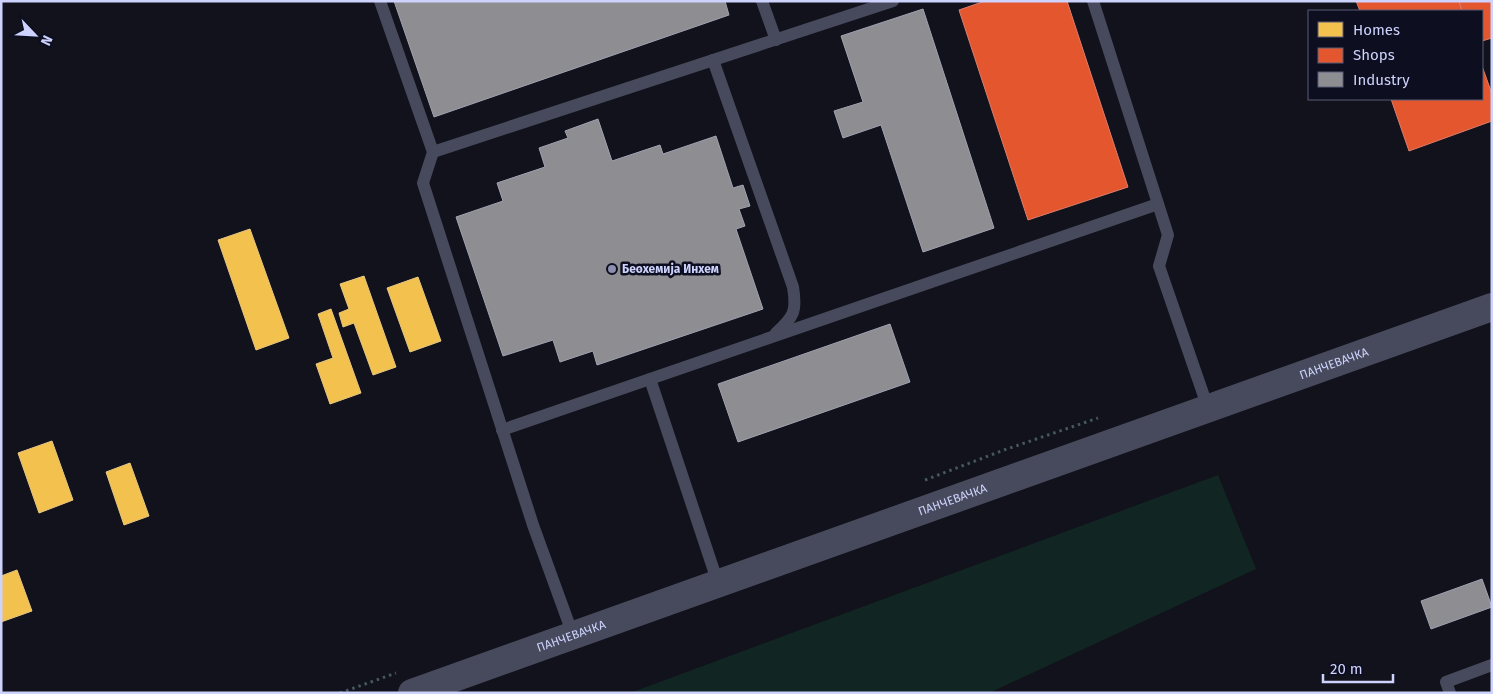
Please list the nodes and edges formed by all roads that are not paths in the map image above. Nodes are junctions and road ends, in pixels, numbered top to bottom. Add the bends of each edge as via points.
1 (380, 1) edge
2 (762, 1) edge
3 (893, 1) edge
4 (1093, 1) edge
5 (776, 40) junction
6 (714, 60) junction
7 (433, 152) junction
8 (1158, 204) junction
9 (1492, 307) edge
10 (770, 338) junction
11 (650, 379) junction
12 (1208, 408) junction
13 (502, 430) junction
14 (718, 583) junction
15 (573, 635) junction
16 (1492, 665) edge
17 (412, 693) edge
18 (1450, 693) edge

1 - 7 lane
2 - 5 lane
3 - 5 lane
4 - 8 lane
5 - 6 lane
6 - 7 lane
6 - 10 lane via 793,287 796,305 789,322
7 - 13 lane via 423,184
8 - 10 lane
8 - 12 lane via 1168,235 1159,266
9 - 12 street, ПАНЧЕВАЧКА
10 - 11 lane
11 - 13 lane
11 - 14 lane
12 - 14 street, ПАНЧЕВАЧКА
13 - 15 lane
14 - 15 street, ПАНЧЕВАЧКА
15 - 17 street, ПАНЧЕВАЧКА
16 - 18 lane via 1446,682

